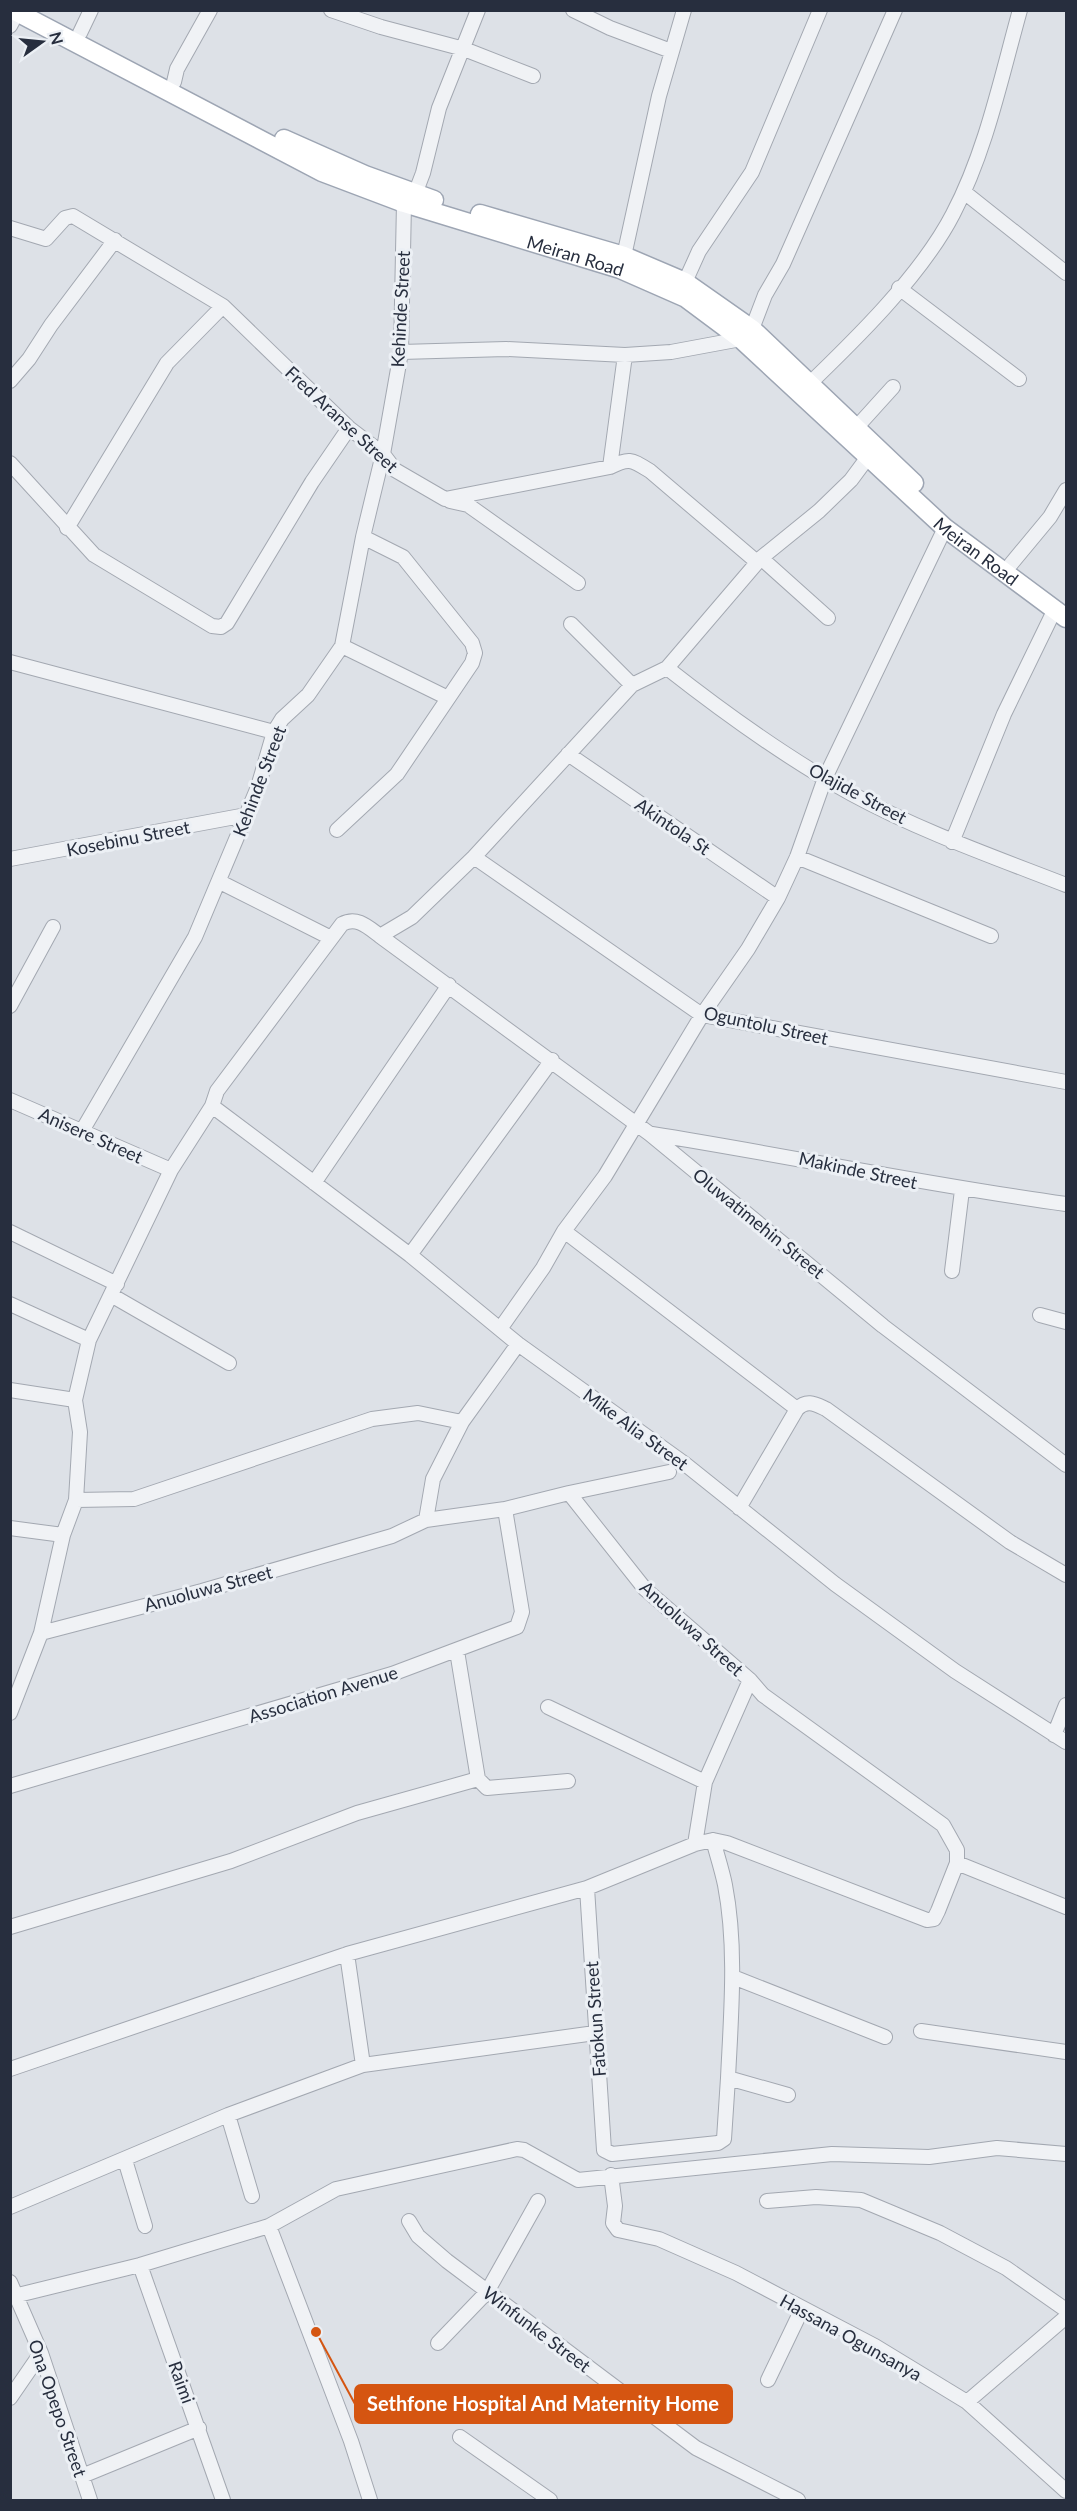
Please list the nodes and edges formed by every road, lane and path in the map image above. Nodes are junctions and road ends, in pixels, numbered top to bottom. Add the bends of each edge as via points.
1 (36, 10) edge
2 (91, 10) edge
3 (210, 10) edge
4 (331, 10) edge
5 (478, 10) edge
6 (573, 10) edge
7 (684, 10) edge
8 (819, 10) edge
9 (895, 10) edge
10 (1020, 10) edge
11 (13, 16) edge
12 (80, 33) junction
13 (464, 49) junction
14 (671, 51) junction
15 (533, 76) dead end
16 (174, 82) junction
17 (964, 192) junction
18 (410, 199) junction
19 (10, 228) edge
20 (115, 240) junction
21 (624, 256) junction
22 (1066, 273) edge
23 (685, 282) junction
24 (899, 288) junction
25 (223, 306) junction
26 (746, 334) junction
27 (401, 352) junction
28 (625, 355) junction
29 (1018, 379) dead end
30 (10, 381) edge
31 (893, 387) dead end
32 (804, 389) junction
33 (349, 428) junction
34 (855, 429) junction
35 (383, 454) junction
36 (868, 457) junction
37 (10, 463) edge
38 (610, 467) junction
39 (1066, 490) edge
40 (445, 500) junction
41 (67, 528) junction
42 (945, 528) junction
43 (363, 537) junction
44 (759, 560) junction
45 (1011, 564) junction
46 (578, 583) dead end
47 (1063, 611) edge
48 (828, 618) dead end
49 (571, 624) dead end
50 (342, 646) junction
51 (10, 662) edge
52 (667, 668) junction
53 (632, 685) junction
54 (448, 698) junction
55 (274, 732) junction
56 (568, 754) junction
57 (825, 778) junction
58 (246, 815) junction
59 (337, 830) dead end
60 (952, 842) junction
61 (474, 857) junction
62 (797, 857) junction
63 (10, 859) edge
64 (220, 882) junction
65 (1066, 885) edge
66 (778, 898) junction
67 (52, 927) dead end
68 (380, 936) junction
69 (990, 936) dead end
70 (331, 938) junction
71 (449, 985) junction
72 (10, 1006) edge
73 (702, 1015) junction
74 (552, 1060) junction
75 (1066, 1082) edge
76 (10, 1100) edge
77 (212, 1106) junction
78 (636, 1124) junction
79 (82, 1131) junction
80 (650, 1134) junction
81 (171, 1170) junction
82 (314, 1183) junction
83 (962, 1190) junction
84 (1066, 1204) edge
85 (564, 1231) junction
86 (10, 1232) edge
87 (411, 1255) junction
88 (952, 1271) dead end
89 (114, 1290) junction
90 (10, 1304) edge
91 (1040, 1315) dead end
92 (1066, 1322) edge
93 (500, 1329) junction
94 (88, 1340) junction
95 (518, 1344) junction
96 (229, 1363) dead end
97 (10, 1390) edge
98 (75, 1400) junction
99 (797, 1409) junction
100 (462, 1422) junction
101 (1066, 1465) edge
102 (669, 1472) dead end
103 (569, 1493) junction
104 (76, 1500) junction
105 (739, 1508) junction
106 (505, 1509) junction
107 (426, 1520) junction
108 (10, 1528) edge
109 (63, 1536) junction
110 (1066, 1575) edge
111 (40, 1633) junction
112 (457, 1651) junction
113 (750, 1680) junction
114 (1066, 1704) edge
115 (548, 1707) dead end
116 (10, 1713) edge
117 (1060, 1739) edge
118 (478, 1779) junction
119 (568, 1781) dead end
120 (705, 1782) junction
121 (10, 1786) edge
122 (713, 1840) junction
123 (695, 1844) junction
124 (957, 1863) junction
125 (587, 1888) junction
126 (1066, 1907) edge
127 (10, 1927) edge
128 (346, 1954) junction
129 (733, 1977) junction
130 (921, 2031) dead end
131 (595, 2033) junction
132 (885, 2037) dead end
133 (1066, 2052) edge
134 (363, 2064) junction
135 (10, 2069) edge
136 (728, 2078) junction
137 (788, 2095) dead end
138 (228, 2115) junction
139 (1066, 2154) edge
140 (125, 2160) junction
141 (611, 2175) junction
142 (252, 2196) dead end
143 (767, 2200) dead end
144 (538, 2201) dead end
145 (10, 2207) edge
146 (409, 2221) dead end
147 (145, 2226) dead end
148 (269, 2226) junction
149 (140, 2265) junction
150 (13, 2292) edge
151 (487, 2292) junction
152 (802, 2309) junction
153 (1066, 2310) edge
154 (1066, 2317) edge
155 (438, 2343) dead end
156 (40, 2353) junction
157 (768, 2380) dead end
158 (10, 2398) edge
159 (967, 2402) junction
160 (199, 2428) junction
161 (460, 2437) dead end
162 (82, 2476) junction
163 (1066, 2492) edge
164 (90, 2500) edge
165 (223, 2500) edge
166 (370, 2500) edge
167 (550, 2500) edge
168 (798, 2500) edge
169 (1061, 2500) edge

1 - 12 main road, Meiran Road
2 - 12 street
3 - 16 street via 177,69
4 - 13 street
5 - 13 street, Kehinde Street
6 - 14 street
7 - 14 street
8 - 23 street via 752,172 699,251
9 - 26 street via 783,264
10 - 17 street
11 - 18 main road, Meiran Road via 321,172
12 - 16 main road, Meiran Road
13 - 15 street
13 - 18 street, Kehinde Street via 439,108 423,173
14 - 21 street
16 - 18 main road, Meiran Road
17 - 22 street
17 - 24 street via 944,230
18 - 21 main road, Meiran Road
18 - 26 main road, Meiran Road via 656,283
18 - 27 street, Kehinde Street
19 - 20 street, Fred Aranse Street via 46,239 65,218 73,216
20 - 25 street, Fred Aranse Street
20 - 30 street
21 - 23 main road, Meiran Road
23 - 26 main road, Meiran Road
24 - 29 street
24 - 32 street
25 - 33 street, Fred Aranse Street
25 - 41 street via 167,363
26 - 28 street via 671,352
26 - 32 main road, Meiran Road
27 - 28 street via 506,349
27 - 35 street, Kehinde Street
28 - 38 street
31 - 34 street
32 - 34 main road, Meiran Road
32 - 36 main road, Meiran Road
33 - 35 street, Fred Aranse Street
33 - 41 street via 221,627 212,626 104,563
34 - 45 main road, Meiran Road via 953,520
35 - 40 street, Fred Aranse Street via 395,470
35 - 43 street, Kehinde Street
36 - 42 main road, Meiran Road
36 - 44 street via 819,511
37 - 41 street
38 - 40 street
38 - 44 street via 625,460 650,471
39 - 45 street via 1050,517
40 - 46 street, Fred Aranse Street via 468,505
42 - 47 main road, Meiran Road
42 - 57 street
43 - 50 street, Kehinde Street
43 - 54 street via 403,557 472,643 472,663
44 - 48 street
44 - 52 street
45 - 47 main road, Meiran Road
47 - 60 street via 1004,714
49 - 53 street
50 - 54 street
50 - 55 street, Kehinde Street via 308,695 282,718
51 - 55 street
52 - 53 street
52 - 57 street, Olajide Street
53 - 56 street
54 - 59 street via 397,774
55 - 58 street, Kehinde Street
56 - 61 street
56 - 66 street, Akintola St
57 - 60 street, Olajide Street
57 - 62 street
58 - 63 street, Kosebinu Street
58 - 64 street, Kehinde Street
60 - 65 street, Olajide Street
61 - 68 street via 412,917
61 - 73 street, Oguntolu Street
62 - 66 street
62 - 69 street
64 - 70 street
64 - 79 street, Kehinde Street via 195,937
66 - 73 street
67 - 72 street
68 - 70 street, Oluwatimehin Street via 358,921 348,921
68 - 71 street, Oluwatimehin Street
70 - 77 street via 218,1091
71 - 74 street, Oluwatimehin Street
71 - 82 street
73 - 75 street, Oguntolu Street
73 - 78 street
74 - 78 street, Oluwatimehin Street
74 - 87 street
76 - 79 street, Anisere Street
77 - 81 street
77 - 82 street, Mike Alia Street
78 - 80 street, Oluwatimehin Street
78 - 85 street via 605,1176
79 - 81 street, Anisere Street
80 - 83 street, Makinde Street via 792,1156
80 - 101 street, Oluwatimehin Street via 883,1326
81 - 89 street
82 - 87 street, Mike Alia Street
83 - 84 street, Makinde Street
83 - 88 street
85 - 93 street
85 - 99 street
86 - 89 street
87 - 93 street, Mike Alia Street
89 - 94 street
89 - 96 street
90 - 94 street
91 - 92 street
93 - 95 street, Mike Alia Street
94 - 98 street
95 - 100 street
95 - 105 street, Mike Alia Street via 685,1464
97 - 98 street
98 - 104 street via 80,1432
99 - 105 street
99 - 110 street via 812,1402 826,1409 1010,1542
100 - 104 street via 418,1413 372,1419 134,1499
100 - 107 street via 433,1479
102 - 103 street
103 - 106 street, Anuoluwa Street
103 - 113 street, Anuoluwa Street via 645,1589
104 - 109 street
105 - 117 street, Mike Alia Street via 936,1658
106 - 107 street, Anuoluwa Street
106 - 112 street, Association Avenue via 522,1612 517,1627
107 - 111 street, Anuoluwa Street via 392,1536
108 - 109 street
109 - 111 street
111 - 116 street
112 - 118 street
112 - 121 street, Association Avenue via 392,1674
113 - 120 street
113 - 124 street, Anuoluwa Street via 763,1695 943,1825 957,1850
114 - 117 street
115 - 120 street
118 - 119 street via 486,1788
118 - 127 street via 357,1814 231,1861
120 - 123 street
122 - 123 street
122 - 124 street via 927,1920 934,1919
122 - 129 street via 725,1885
123 - 125 street
124 - 126 street
125 - 128 street
125 - 131 street, Fatokun Street
128 - 134 street
128 - 135 street
129 - 132 street
129 - 136 street
130 - 133 street
131 - 134 street
131 - 136 street, Fatokun Street via 604,2150 612,2154 718,2143 724,2139
134 - 138 street
136 - 137 street
138 - 140 street
138 - 142 street
139 - 141 street via 997,2148 929,2157 832,2154
140 - 145 street
140 - 147 street
141 - 148 street via 578,2180 517,2149 336,2189
141 - 152 street, Hassana Ogunsanya via 613,2223 618,2230 659,2239 736,2273
143 - 153 street via 816,2196 861,2200 930,2229 1006,2268
144 - 151 street
146 - 151 street, Winfunke Street via 418,2236
148 - 149 street
148 - 166 street
149 - 150 street
149 - 160 street, Raimi
150 - 156 street, Ona Opepo Street
151 - 155 street
151 - 168 street, Winfunke Street via 696,2448
152 - 157 street
152 - 159 street, Hassana Ogunsanya via 875,2346
154 - 159 street
156 - 158 street
156 - 162 street, Ona Opepo Street
159 - 163 street, Hassana Ogunsanya
160 - 162 street
160 - 165 street, Raimi
161 - 167 street
162 - 164 street, Ona Opepo Street
163 - 169 street

